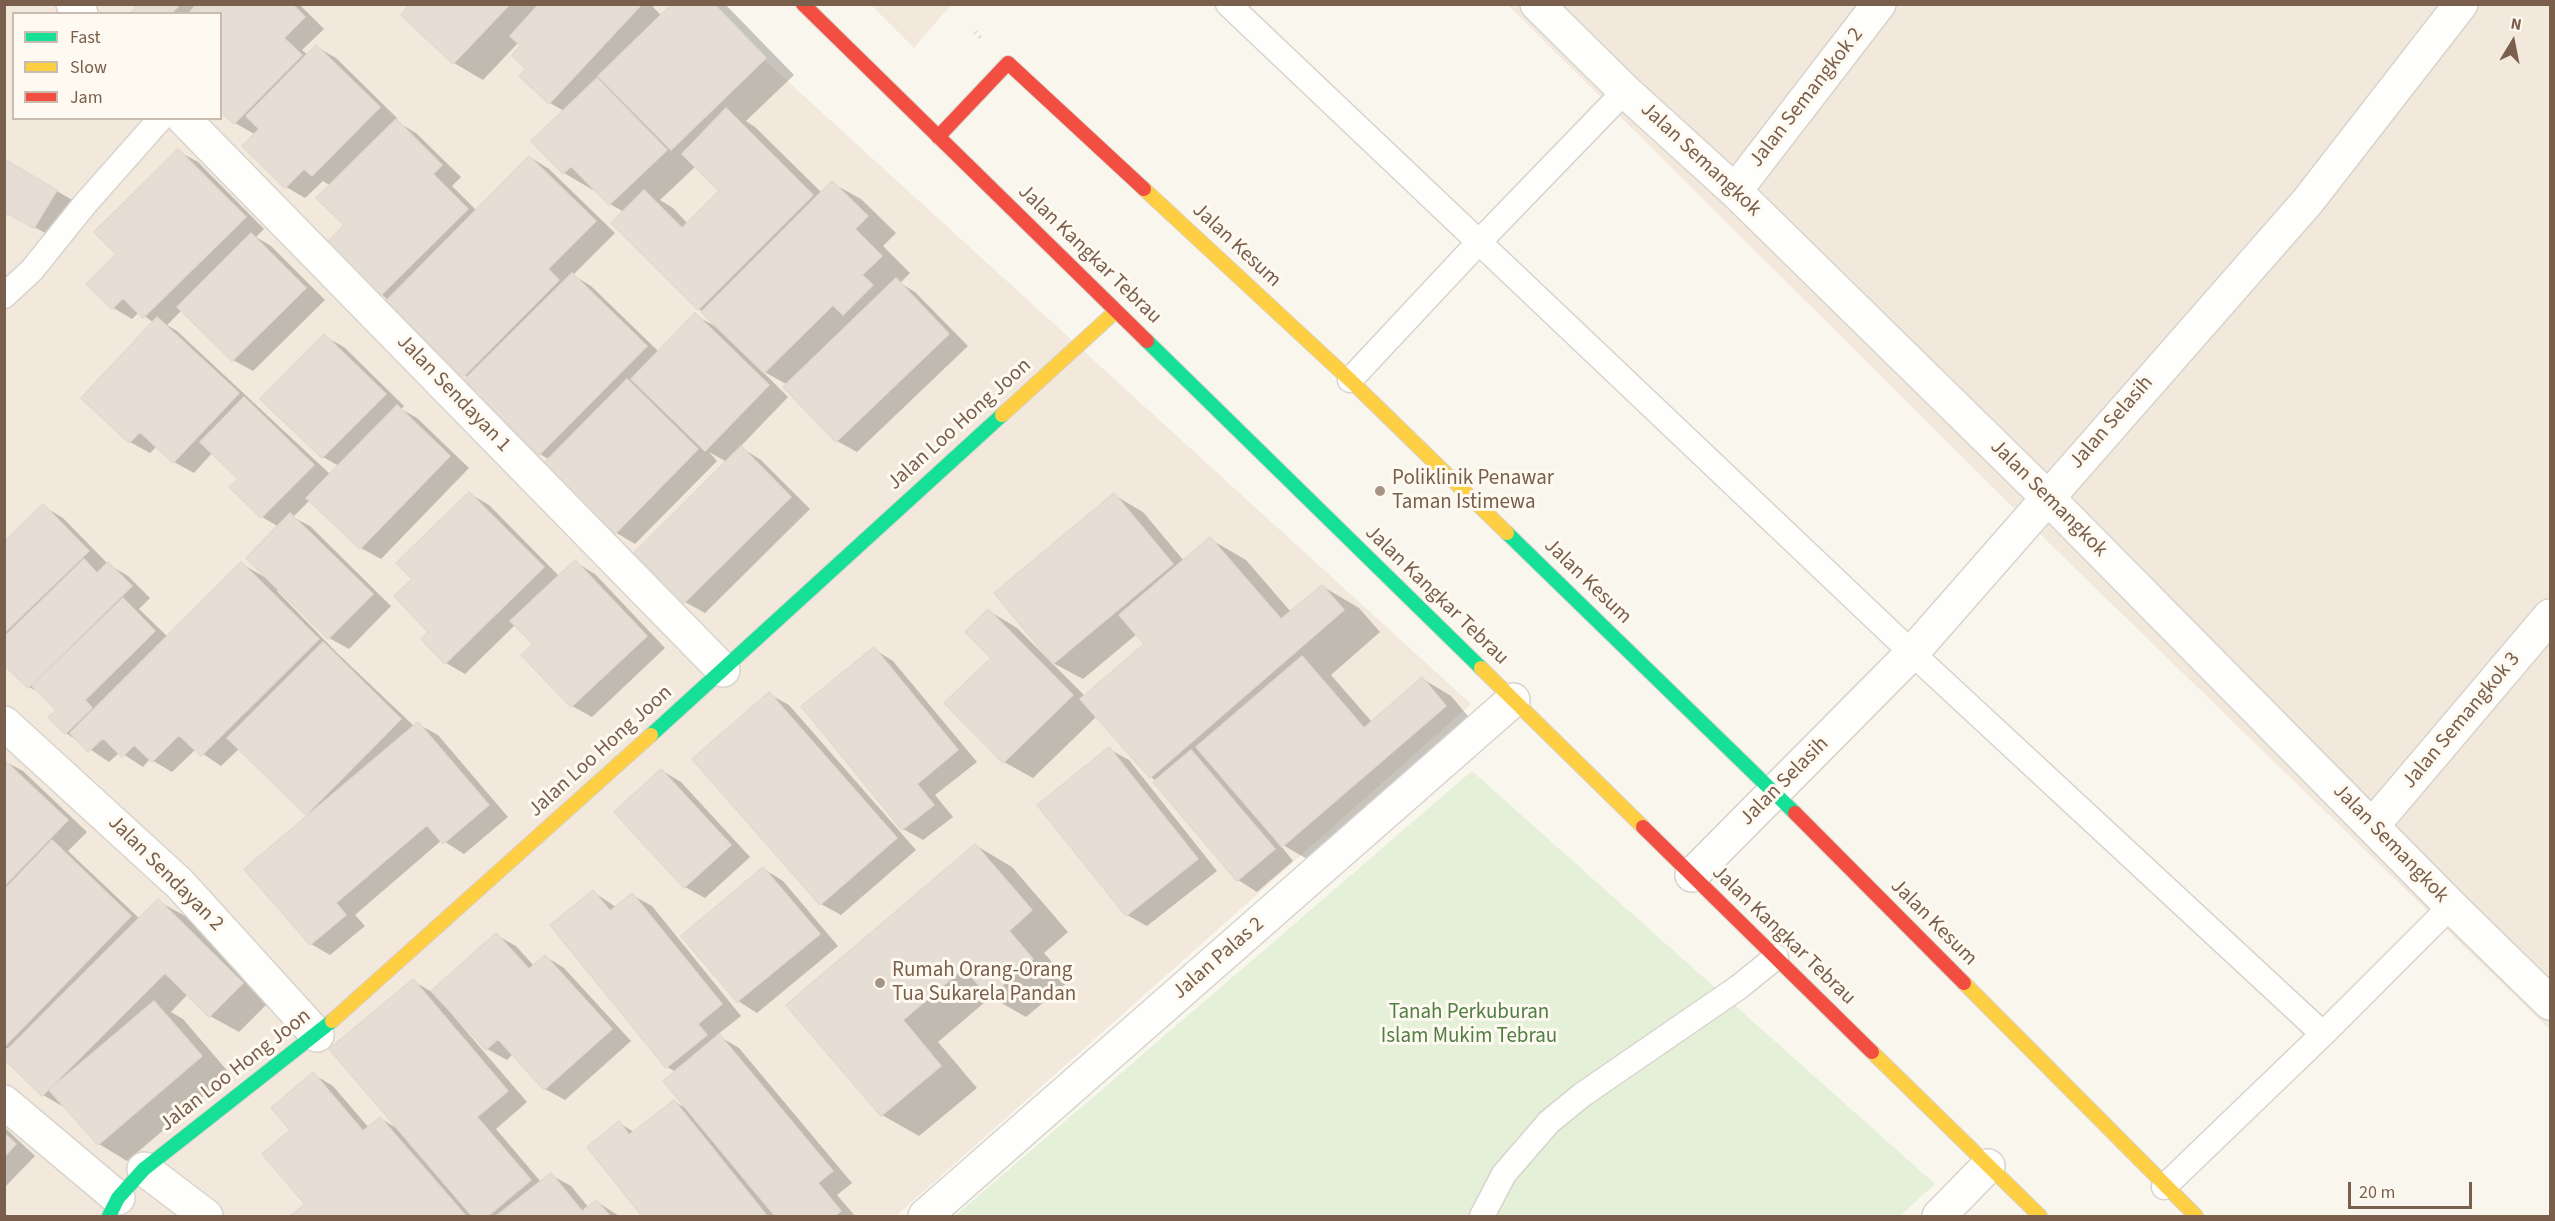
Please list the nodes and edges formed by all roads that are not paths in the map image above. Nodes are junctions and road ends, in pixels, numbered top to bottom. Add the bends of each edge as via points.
1 (803, 4) edge
2 (1227, 4) edge
3 (1537, 4) edge
4 (1879, 4) edge
5 (2461, 4) edge
6 (1625, 91) junction
7 (158, 120) edge
8 (185, 120) edge
9 (938, 137) junction
10 (1735, 191) junction
11 (1479, 242) junction
12 (4, 296) edge
13 (1116, 311) junction
14 (1350, 380) junction
15 (2047, 497) junction
16 (2550, 616) edge
17 (1912, 653) junction
18 (723, 670) junction
19 (1513, 700) junction
20 (4, 723) edge
21 (1775, 793) junction
22 (2373, 825) junction
23 (1692, 875) junction
24 (2451, 906) junction
25 (1776, 957) junction
26 (2550, 1003) edge
27 (2323, 1034) junction
28 (317, 1035) junction
29 (4, 1102) edge
30 (1988, 1166) junction
31 (144, 1169) junction
32 (2164, 1187) junction
33 (113, 1207) edge
34 (206, 1216) edge
35 (925, 1216) edge
36 (1482, 1216) edge
37 (1939, 1216) edge
38 (2040, 1216) edge
39 (2196, 1216) edge

1 - 9 street, Jalan Kangkar Tebrau
2 - 11 lane
3 - 6 street, Jalan Semangkok
4 - 10 street, Jalan Semangkok 2
5 - 15 street, Jalan Selasih via 2308,201
6 - 10 street, Jalan Semangkok
6 - 11 lane
7 - 12 lane via 32,270
8 - 18 street, Jalan Sendayan 1
9 - 13 street, Jalan Kangkar Tebrau
9 - 14 street, Jalan Kesum via 1008,63
10 - 15 street, Jalan Semangkok
11 - 14 lane
11 - 17 lane
13 - 18 street, Jalan Loo Hong Joon
13 - 19 street, Jalan Kangkar Tebrau
14 - 21 street, Jalan Kesum
15 - 17 street, Jalan Selasih
15 - 22 street, Jalan Semangkok
16 - 22 street, Jalan Semangkok 3
17 - 21 street, Jalan Selasih
17 - 27 lane
18 - 28 street, Jalan Loo Hong Joon
19 - 23 street, Jalan Kangkar Tebrau
19 - 35 street, Jalan Palas 2
20 - 28 street, Jalan Sendayan 2 via 180,884
21 - 23 street, Jalan Selasih
21 - 32 street, Jalan Kesum
22 - 24 street, Jalan Semangkok
23 - 25 street, Jalan Kangkar Tebrau
24 - 26 street, Jalan Semangkok
24 - 27 lane
25 - 30 street, Jalan Kangkar Tebrau
25 - 36 lane via 1549,1122 1504,1174
27 - 32 lane
28 - 31 street, Jalan Loo Hong Joon
29 - 33 street
30 - 37 street
30 - 38 street, Jalan Kangkar Tebrau
31 - 33 street, Jalan Loo Hong Joon
31 - 34 street
32 - 39 street, Jalan Kesum

